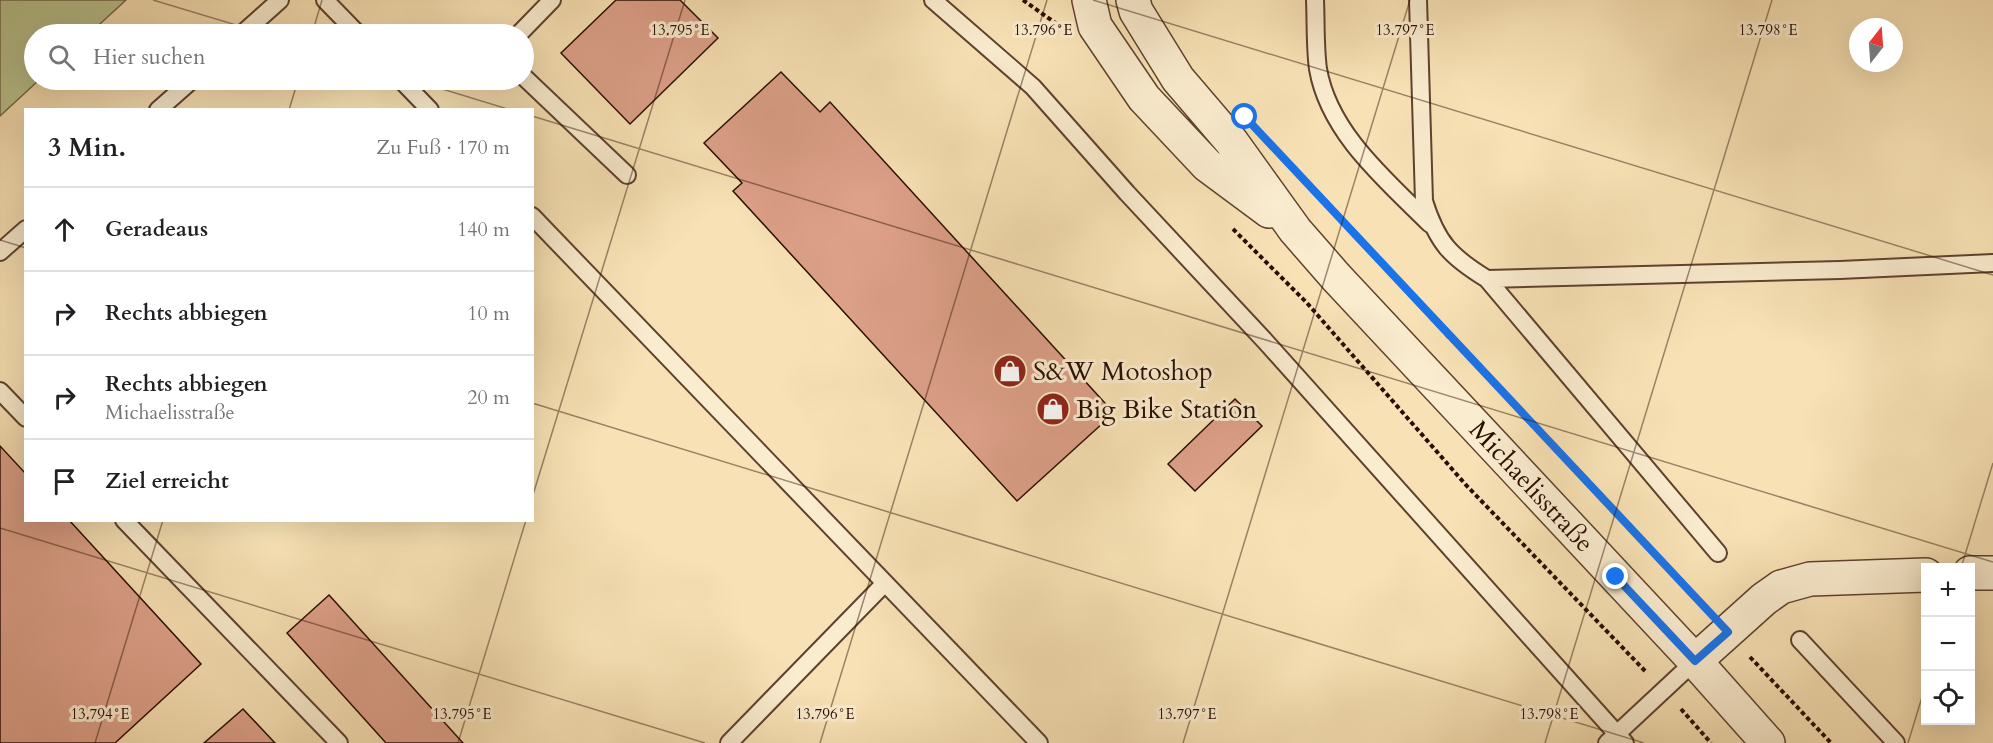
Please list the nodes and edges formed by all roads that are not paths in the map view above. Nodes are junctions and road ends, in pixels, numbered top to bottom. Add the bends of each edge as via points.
1 (280, 0) edge
2 (325, 0) edge
3 (552, 0) edge
4 (933, 0) edge
5 (1089, 0) edge
6 (1133, 0) edge
7 (1314, 0) edge
8 (1418, 0) edge
9 (253, 24) edge
10 (348, 24) edge
11 (529, 24) edge
12 (534, 87) edge
13 (181, 90) edge
14 (411, 90) edge
15 (160, 108) edge
16 (428, 108) edge
17 (627, 175) dead end
18 (534, 218) edge
19 (1431, 225) junction
20 (1295, 230) junction
21 (24, 231) edge
22 (0, 252) edge
23 (1993, 263) edge
24 (1487, 279) junction
25 (0, 391) edge
26 (24, 416) edge
27 (126, 522) edge
28 (1718, 553) dead end
29 (1975, 573) edge
30 (1993, 573) edge
31 (1921, 575) edge
32 (885, 583) junction
33 (1800, 640) dead end
34 (1695, 661) junction
35 (1616, 740) edge
36 (339, 743) edge
37 (729, 743) edge
38 (1039, 743) edge
39 (1768, 743) edge
40 (1896, 743) edge

1 - 9 lane
2 - 10 lane
3 - 11 lane
4 - 35 lane via 1033,87 1265,341
5 - 20 street, Michaelisstraße via 1095,26 1144,98 1207,165
6 - 20 street, Michaelisstraße via 1178,79 1231,141
7 - 19 lane via 1318,70 1331,110 1364,157
8 - 19 lane via 1424,201
12 - 17 lane
13 - 15 lane
14 - 16 lane
18 - 32 lane
19 - 24 lane via 1446,249
20 - 34 street, Michaelisstraße
21 - 22 lane
23 - 24 lane
24 - 28 lane
25 - 26 lane
27 - 36 lane
29 - 30 street
31 - 34 street via 1810,579 1782,587
32 - 37 lane
32 - 38 lane
33 - 40 lane
34 - 35 lane
34 - 39 street, Michaelisstraße

